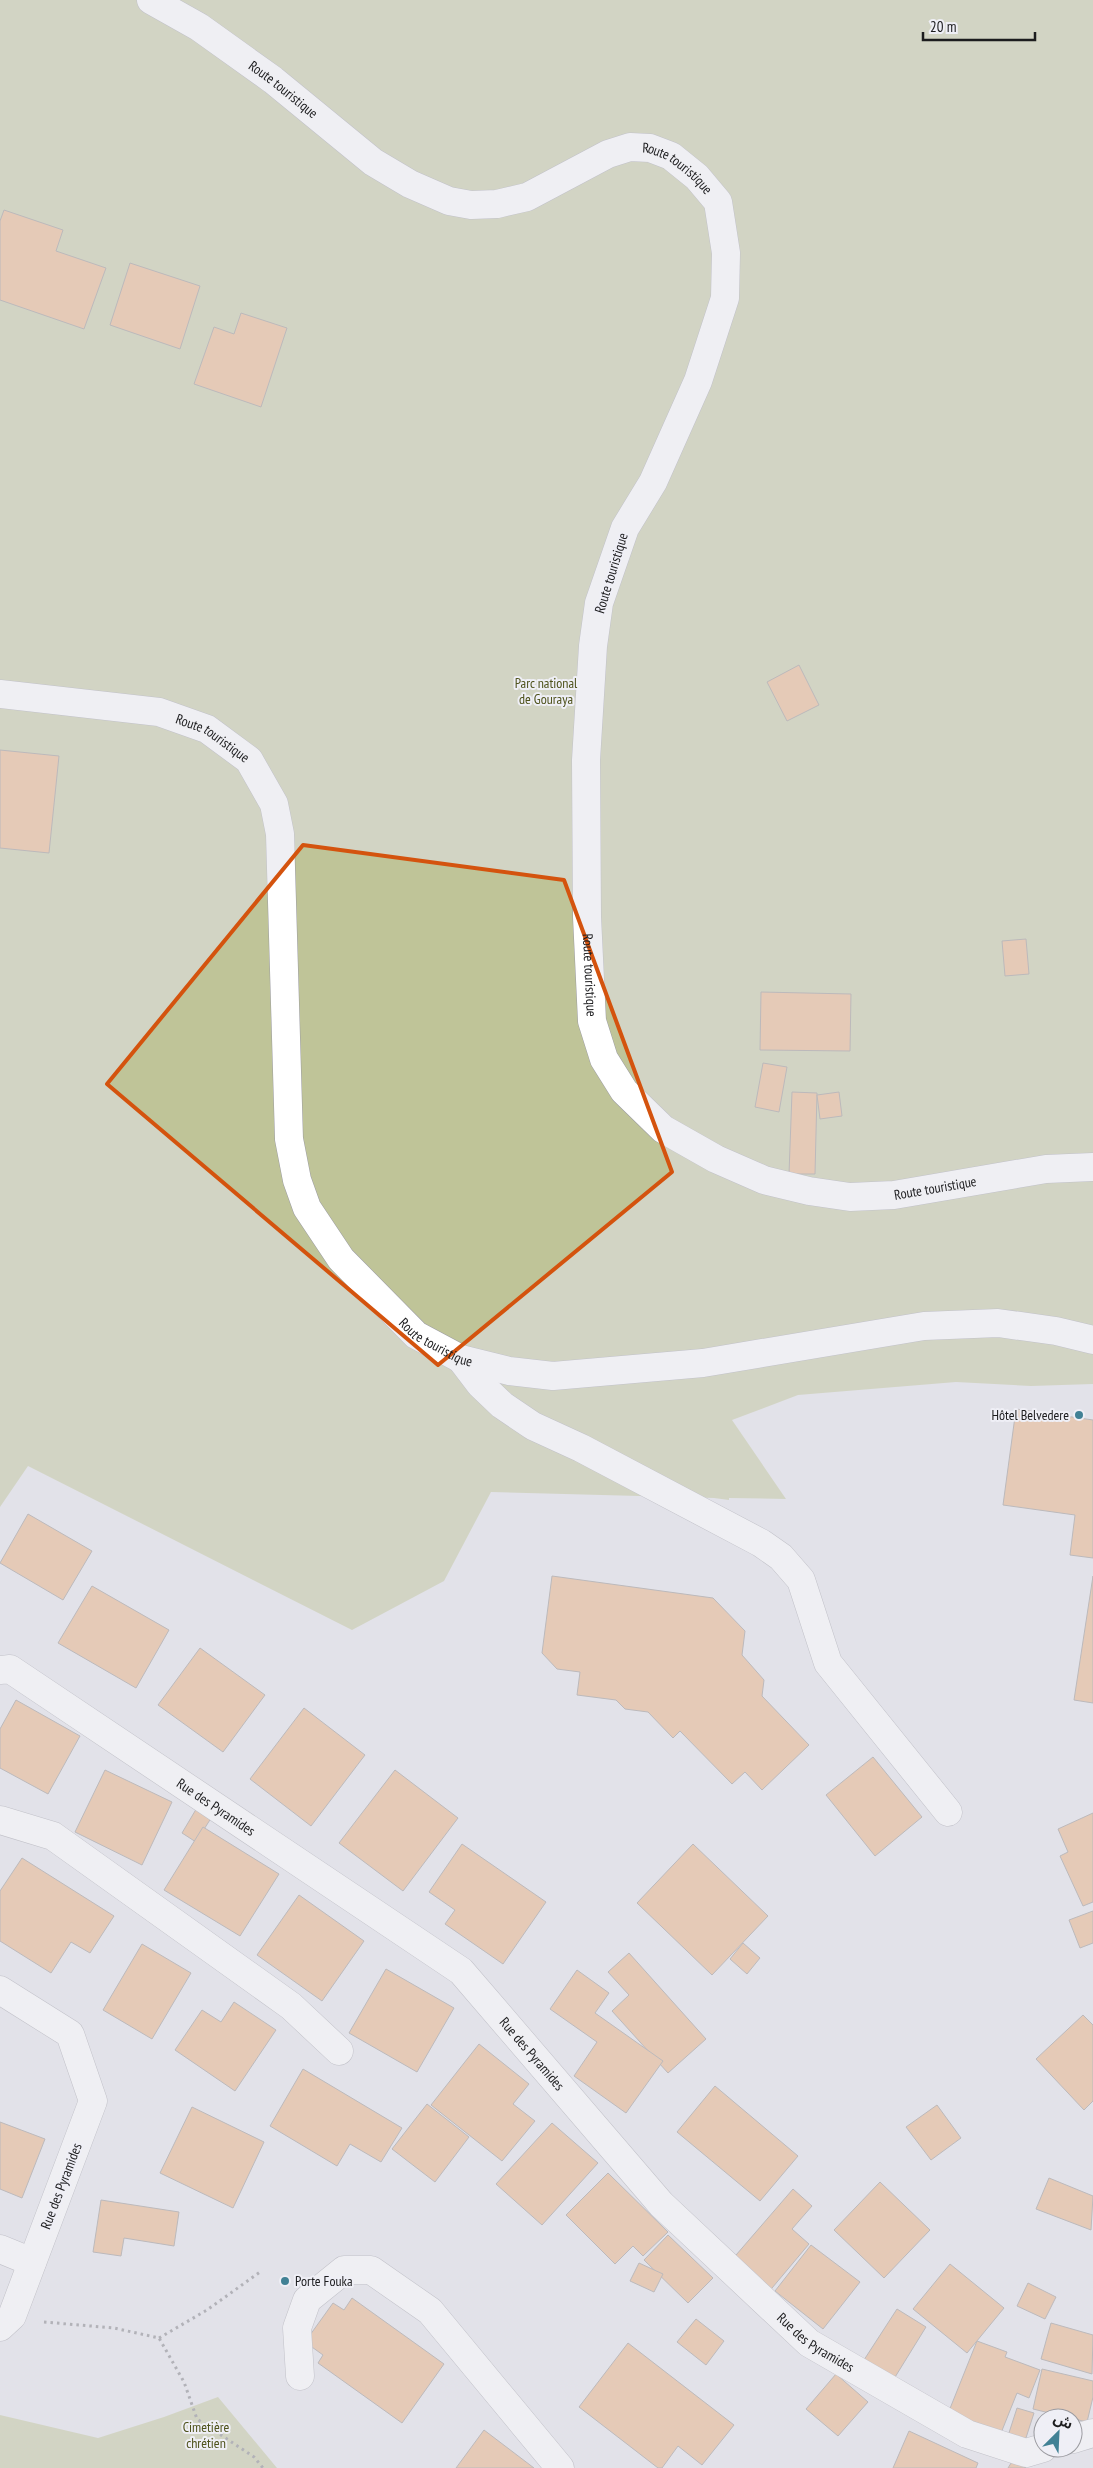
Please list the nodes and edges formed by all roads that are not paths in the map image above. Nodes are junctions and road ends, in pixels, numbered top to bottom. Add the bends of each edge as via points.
1 (151, 0) edge
2 (0, 694) edge
3 (1093, 1167) edge
4 (1093, 1340) edge
5 (461, 1360) junction
6 (0, 1670) edge
7 (948, 1812) dead end
8 (0, 1820) edge
9 (0, 1990) edge
10 (339, 2051) dead end
11 (0, 2248) edge
12 (32, 2262) junction
13 (6, 2321) edge
14 (300, 2376) dead end
15 (1033, 2450) edge
16 (560, 2468) edge

1 - 3 street, Route touristique via 199,27 273,80 374,162 410,184 449,201 471,205 497,204 527,197 608,154 630,147 650,148 671,156 697,177 718,202 726,253 725,298 698,382 653,482 625,528 599,603 593,646 586,760 587,917 592,1021 604,1059 624,1091 663,1129 716,1159 764,1180 826,1194 850,1197 894,1195 1046,1169
2 - 5 street, Route touristique via 159,712 207,729 250,760 274,804 280,834 289,1139 297,1180 307,1208 341,1259 416,1334
4 - 5 street, Route touristique via 998,1323 924,1326 703,1363 553,1376 509,1371
5 - 7 street via 502,1405 533,1426 581,1448 781,1557 800,1580 828,1663
6 - 15 street, Rue des Pyramides via 10,1670 462,1971 661,2204 809,2343 967,2434 1026,2452
8 - 10 street via 52,1836 291,2006
9 - 12 street, Rue des Pyramides via 70,2034 93,2101
11 - 12 street
12 - 13 street, Rue des Pyramides
14 - 16 street via 297,2328 307,2300 344,2270 371,2270 430,2311

